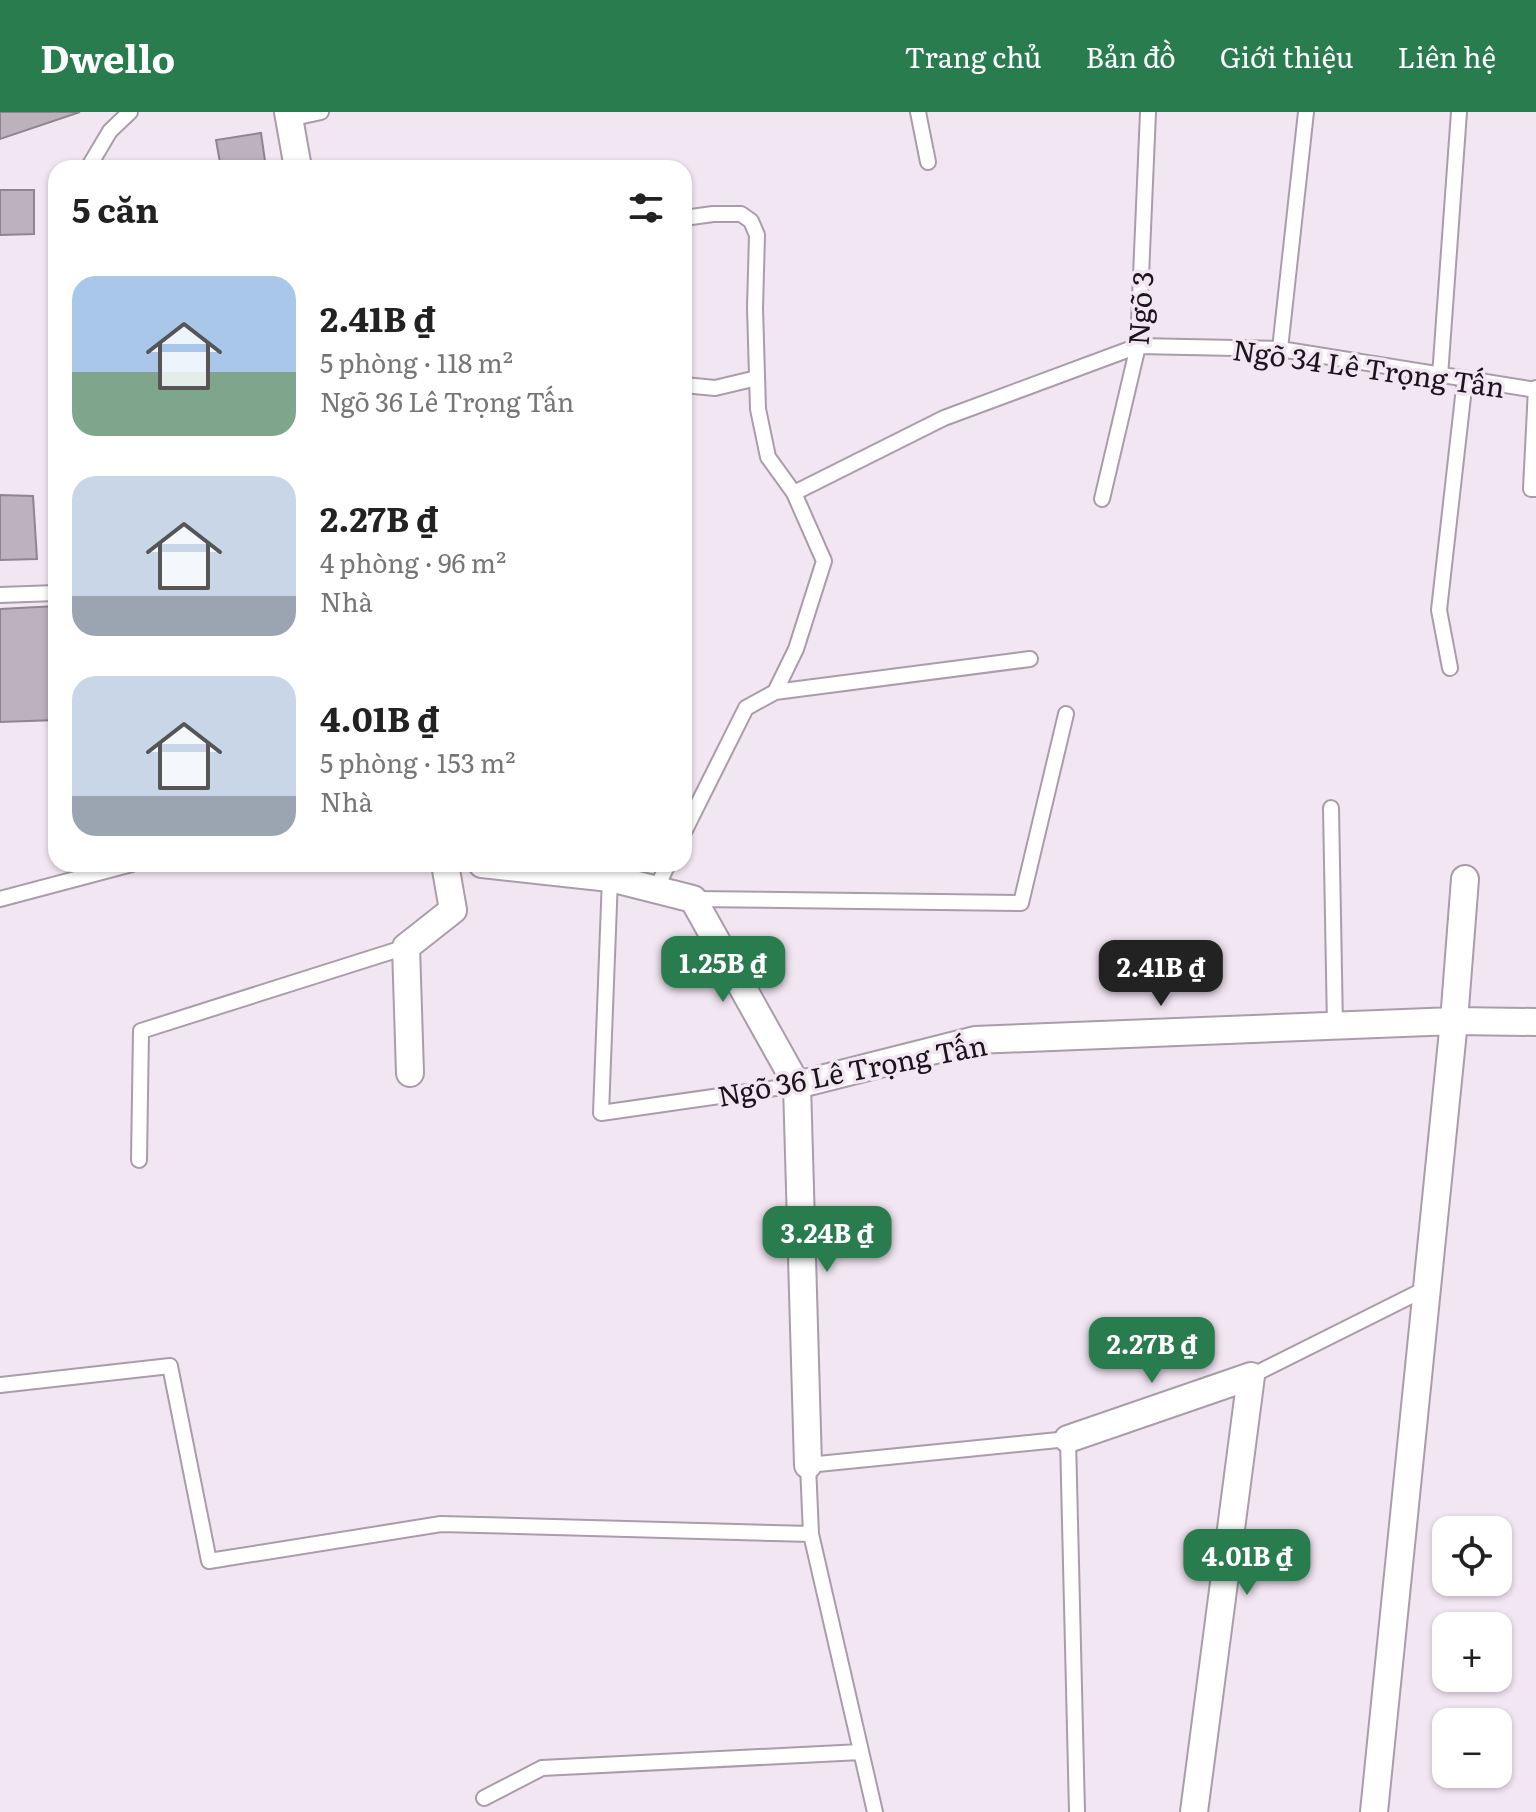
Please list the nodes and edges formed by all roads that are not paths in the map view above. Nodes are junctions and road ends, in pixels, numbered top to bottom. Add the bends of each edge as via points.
1 (130, 112) edge
2 (321, 112) edge
3 (918, 112) edge
4 (1148, 112) edge
5 (1306, 112) edge
6 (1459, 112) edge
7 (288, 116) edge
8 (93, 160) edge
9 (296, 160) edge
10 (928, 162) dead end
11 (692, 217) edge
12 (1138, 346) junction
13 (1280, 349) junction
14 (1440, 376) junction
15 (757, 378) junction
16 (1465, 379) junction
17 (692, 386) edge
18 (1536, 389) edge
19 (1536, 489) edge
20 (794, 493) junction
21 (1102, 499) dead end
22 (48, 593) edge
23 (0, 595) edge
24 (1030, 659) dead end
25 (1450, 668) dead end
26 (775, 692) junction
27 (1066, 714) dead end
28 (1331, 808) dead end
29 (692, 816) edge
30 (102, 872) edge
31 (446, 872) edge
32 (555, 872) edge
33 (664, 872) edge
34 (610, 878) junction
35 (1465, 879) dead end
36 (656, 889) junction
37 (0, 899) edge
38 (693, 899) junction
39 (406, 947) junction
40 (1454, 1021) junction
41 (1536, 1022) edge
42 (1335, 1026) junction
43 (410, 1073) dead end
44 (797, 1085) junction
45 (139, 1160) dead end
46 (1427, 1288) junction
47 (1251, 1376) junction
48 (0, 1385) edge
49 (1068, 1439) junction
50 (808, 1465) junction
51 (811, 1534) junction
52 (861, 1752) junction
53 (484, 1798) dead end
54 (875, 1812) edge
55 (1077, 1812) edge
56 (1194, 1812) edge
57 (1374, 1812) edge

1 - 8 lane via 110,131
2 - 7 lane
3 - 10 lane
4 - 12 lane, Ngõ 3
5 - 13 lane
6 - 14 lane
7 - 9 street
11 - 15 lane via 741,214 757,235
12 - 13 lane, Ngõ 34 Lê Trọng Tấn
12 - 20 lane, Ngõ 34 Lê Trọng Tấn via 944,418
12 - 21 lane, Ngõ 3
13 - 14 lane, Ngõ 34 Lê Trọng Tấn
14 - 16 lane, Ngõ 34 Lê Trọng Tấn
15 - 17 lane via 715,388
15 - 20 lane via 768,457
16 - 18 lane, Ngõ 34 Lê Trọng Tấn
16 - 25 lane via 1439,610
18 - 19 lane, Ngõ 34 Lê Trọng Tấn via 1531,489
20 - 26 lane via 824,561 796,649
22 - 23 lane
24 - 26 lane
26 - 29 lane via 746,708
27 - 38 lane via 1021,903
28 - 42 lane
30 - 37 lane
31 - 39 street via 453,910
32 - 34 street
33 - 36 lane
34 - 36 street
34 - 44 lane, Ngõ 36 Lê Trọng Tấn via 601,1113
35 - 40 street
36 - 38 street
38 - 44 street
39 - 43 street
39 - 45 lane via 141,1031
40 - 41 street, Ngõ 36 Lê Trọng Tấn
40 - 42 street, Ngõ 36 Lê Trọng Tấn
40 - 46 street
42 - 44 street, Ngõ 36 Lê Trọng Tấn via 975,1040
44 - 50 street
46 - 47 lane
46 - 57 street
47 - 49 street
47 - 56 street
48 - 51 lane via 170,1366 209,1561 441,1524
49 - 50 lane
49 - 55 lane
50 - 51 lane
51 - 52 lane
52 - 53 lane via 542,1768
52 - 54 lane

